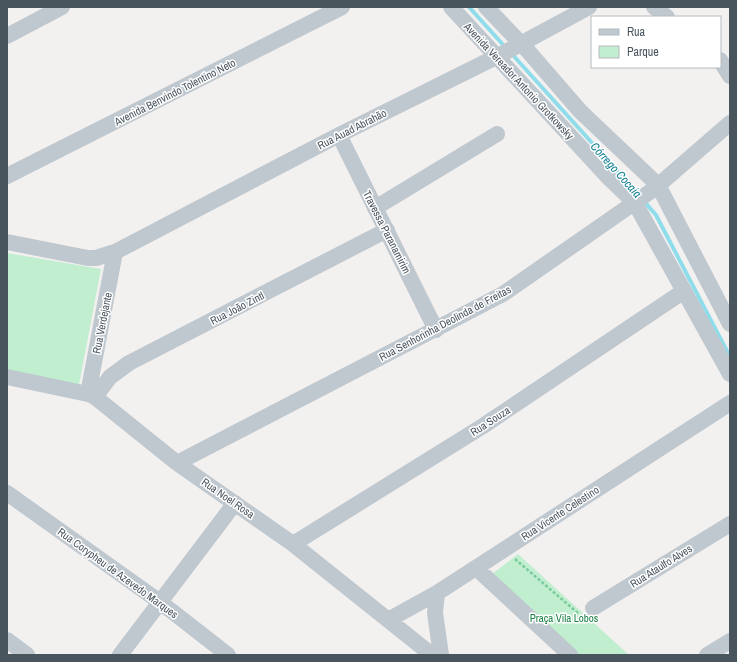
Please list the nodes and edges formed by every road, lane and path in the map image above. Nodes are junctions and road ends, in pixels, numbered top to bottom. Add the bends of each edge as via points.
1 (62, 7) edge
2 (342, 7) edge
3 (451, 7) edge
4 (486, 7) edge
5 (589, 7) edge
6 (654, 7) edge
7 (666, 16) edge
8 (7, 36) edge
9 (509, 51) junction
10 (721, 62) edge
11 (730, 76) edge
12 (730, 123) edge
13 (497, 134) dead end
14 (339, 135) junction
15 (7, 176) edge
16 (656, 187) junction
17 (638, 201) junction
18 (375, 208) junction
19 (387, 230) junction
20 (7, 242) edge
21 (115, 252) junction
22 (684, 291) junction
23 (730, 324) edge
24 (436, 330) junction
25 (730, 374) edge
26 (7, 377) edge
27 (92, 395) junction
28 (730, 403) edge
29 (177, 463) junction
30 (7, 494) edge
31 (235, 503) junction
32 (730, 524) edge
33 (293, 544) junction
34 (504, 550) junction
35 (476, 568) junction
36 (437, 593) junction
37 (160, 602) junction
38 (593, 608) joint
39 (388, 620) junction
40 (7, 640) edge
41 (730, 641) edge
42 (27, 655) edge
43 (120, 655) edge
44 (228, 655) edge
45 (432, 655) edge
46 (441, 655) edge
47 (570, 655) edge
48 (708, 655) edge

1 - 8 street
2 - 15 street, Avenida Benvindo Tolentino Neto
3 - 9 street, Avenida Vereador Antonio Grotkowsky
4 - 9 street, Avenida Vereador Antonio Grotkowsky
5 - 9 street, Rua Auad Abrahão
6 - 7 street
9 - 14 street, Rua Auad Abrahão
9 - 16 street, Avenida Vereador Antonio Grotkowsky via 580,111
9 - 17 street, Avenida Vereador Antonio Grotkowsky
10 - 11 street
12 - 16 street, Rua Senhorinha Deolinda de Freitas
13 - 18 street
14 - 18 street, Travessa Paranamirim
14 - 21 street, Rua Auad Abrahão
16 - 17 street, Rua Senhorinha Deolinda de Freitas
16 - 23 street, Avenida Vereador Antonio Grotkowsky
17 - 22 street, Avenida Vereador Antonio Grotkowsky
17 - 24 street, Rua Senhorinha Deolinda de Freitas via 503,294
18 - 19 street, Travessa Paranamirim
19 - 24 street, Travessa Paranamirim
19 - 27 street, Rua João Zintl via 129,363
20 - 21 street, Rua Auad Abrahão via 88,258
21 - 27 street, Rua Verdejante
22 - 25 street, Avenida Vereador Antonio Grotkowsky
22 - 33 street, Rua Souza via 483,426
24 - 29 street, Rua Senhorinha Deolinda de Freitas
26 - 27 street, Rua Noel Rosa
27 - 29 street, Rua Noel Rosa
28 - 34 street, Rua Vicente Celestino
29 - 31 street, Rua Noel Rosa
30 - 37 street, Rua Corypheu de Azevedo Marques
31 - 33 street, Rua Noel Rosa
31 - 37 street
32 - 38 street, Rua Ataulfo Alves
33 - 39 street, Rua Noel Rosa
34 - 35 street, Rua Vicente Celestino
34 - 38 path via 582,616
35 - 36 street, Rua Vicente Celestino
35 - 47 street
36 - 39 street, Rua Vicente Celestino
36 - 46 street via 435,613
37 - 43 street
37 - 44 street, Rua Corypheu de Azevedo Marques
39 - 45 street, Rua Noel Rosa
40 - 42 street
41 - 48 street

